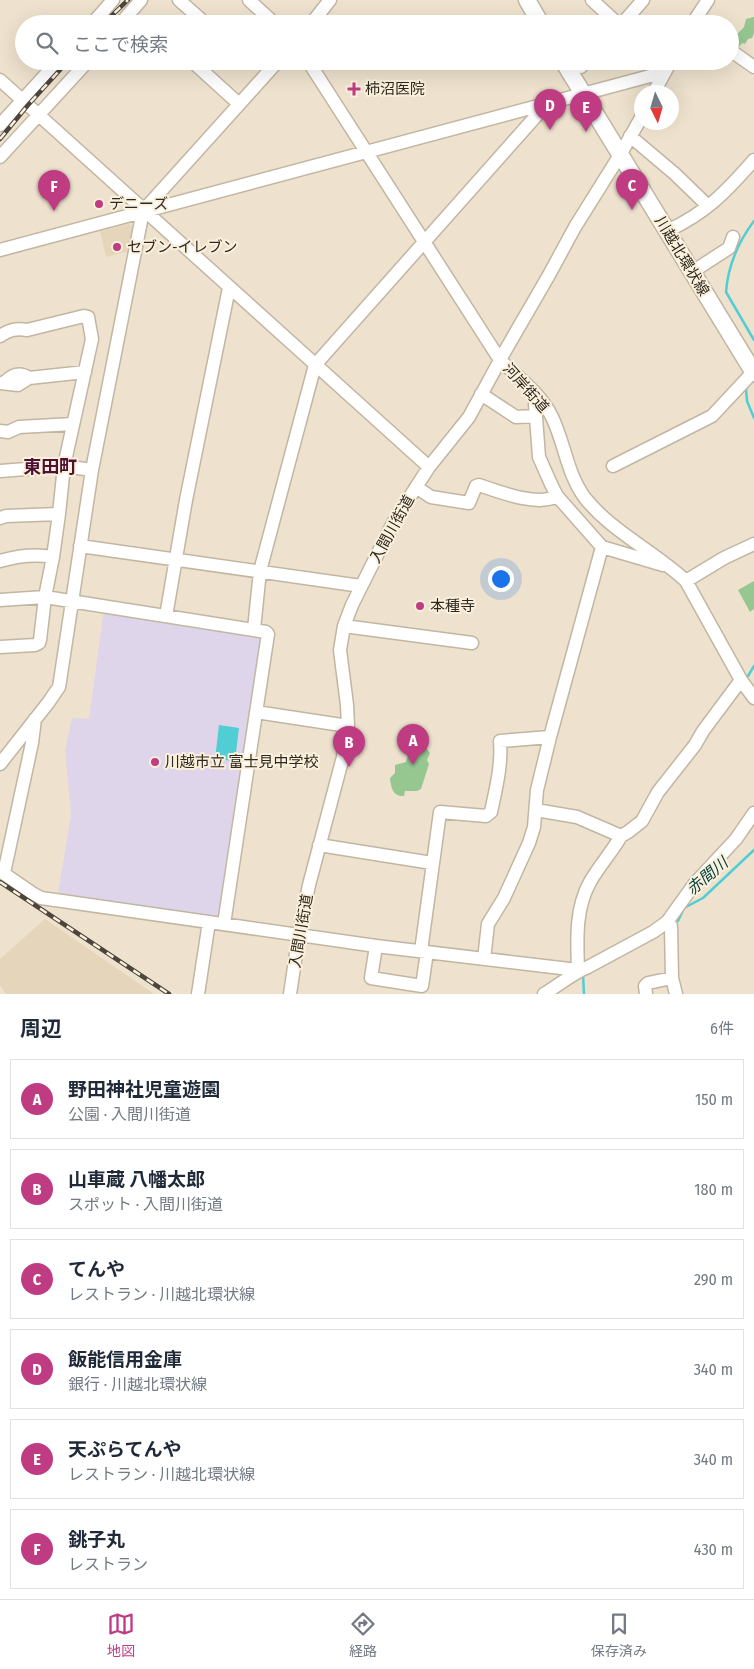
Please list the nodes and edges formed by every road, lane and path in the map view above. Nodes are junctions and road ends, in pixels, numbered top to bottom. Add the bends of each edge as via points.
1 (113, 0) edge
2 (141, 0) edge
3 (179, 0) edge
4 (249, 0) edge
5 (527, 0) edge
6 (592, 0) edge
7 (643, 0) edge
8 (708, 0) edge
9 (330, 1) edge
10 (100, 15) edge
11 (128, 15) edge
12 (196, 15) edge
13 (265, 15) edge
14 (318, 15) edge
15 (536, 15) edge
16 (610, 15) edge
17 (629, 15) edge
18 (698, 15) edge
19 (739, 56) edge
20 (754, 67) edge
21 (50, 70) edge
22 (80, 70) edge
23 (202, 70) edge
24 (270, 70) edge
25 (314, 70) edge
26 (569, 70) edge
27 (651, 70) edge
28 (663, 70) edge
29 (0, 80) edge
30 (657, 85) edge
31 (583, 94) junction
32 (22, 100) junction
33 (239, 104) junction
34 (535, 107) junction
35 (39, 115) junction
36 (0, 124) edge
37 (634, 129) edge
38 (630, 136) junction
39 (368, 152) junction
40 (620, 155) junction
41 (0, 157) edge
42 (754, 160) edge
43 (708, 206) junction
44 (143, 211) junction
45 (667, 231) junction
46 (733, 237) dead end
47 (425, 241) junction
48 (0, 250) edge
49 (692, 272) junction
50 (229, 288) junction
51 (0, 337) edge
52 (500, 360) junction
53 (315, 365) junction
54 (85, 372) junction
55 (754, 373) edge
56 (2, 383) edge
57 (481, 394) junction
58 (538, 398) junction
59 (536, 416) junction
60 (0, 424) edge
61 (73, 424) junction
62 (19, 426) junction
63 (0, 431) edge
64 (64, 466) junction
65 (612, 466) dead end
66 (429, 467) junction
67 (92, 470) junction
68 (0, 471) edge
69 (416, 487) junction
70 (558, 496) junction
71 (59, 514) junction
72 (2, 516) edge
73 (754, 544) edge
74 (80, 546) junction
75 (602, 547) junction
76 (53, 557) junction
77 (3, 558) edge
78 (175, 560) junction
79 (672, 568) junction
80 (260, 571) junction
81 (686, 581) junction
82 (361, 586) junction
83 (45, 597) junction
84 (0, 600) edge
85 (72, 602) junction
86 (166, 616) junction
87 (344, 626) junction
88 (254, 629) junction
89 (472, 643) dead end
90 (0, 647) edge
91 (742, 680) junction
92 (754, 698) edge
93 (256, 712) junction
94 (35, 719) junction
95 (348, 726) junction
96 (550, 736) junction
97 (0, 764) edge
98 (536, 810) junction
99 (754, 813) edge
100 (621, 836) junction
101 (319, 845) junction
102 (432, 863) junction
103 (2, 872) edge
104 (209, 922) junction
105 (667, 922) junction
106 (224, 924) junction
107 (299, 934) junction
108 (376, 946) junction
109 (424, 952) junction
110 (484, 958) junction
111 (583, 968) junction
112 (672, 978) junction
113 (198, 994) edge
114 (290, 994) edge
115 (544, 994) edge
116 (646, 994) edge
117 (676, 994) edge

1 - 10 street
2 - 11 street
3 - 12 street
4 - 13 street
5 - 15 main road
6 - 16 street
7 - 17 street
8 - 18 street
9 - 14 street
19 - 20 street
21 - 32 street
22 - 35 street
23 - 33 street
24 - 33 street
25 - 39 street, 河岸街道
26 - 31 main road, 川越北環状線
27 - 31 street
28 - 30 street
29 - 32 street
31 - 34 street
31 - 40 main road, 川越北環状線
32 - 35 street
32 - 36 street
33 - 44 street
34 - 39 street
34 - 47 street via 537,115
35 - 41 street
35 - 44 street
37 - 38 street, 入間川街道
38 - 40 street, 入間川街道
38 - 43 street
39 - 44 street
39 - 47 street, 河岸街道
40 - 45 main road, 川越北環状線
40 - 52 street, 入間川街道
42 - 43 street via 724,194
43 - 45 street via 690,220
44 - 48 street
44 - 50 street
44 - 67 street
45 - 49 main road, 川越北環状線
46 - 49 street via 729,248
47 - 52 street, 河岸街道
47 - 53 street
49 - 55 main road, 川越北環状線
50 - 53 street
50 - 78 street
51 - 54 street via 14,339 27,330 84,316 88,318 92,339
52 - 57 street, 入間川街道
52 - 58 street, 河岸街道
53 - 66 street
53 - 80 street
54 - 56 street via 29,378 19,375
54 - 61 street
55 - 65 street via 712,416
57 - 59 street via 516,417
57 - 66 street, 入間川街道 via 469,417
58 - 59 street
58 - 79 street, 河岸街道 via 551,415 569,469 586,498 600,515
59 - 70 street via 539,457
60 - 62 street via 8,422
61 - 62 street
61 - 64 street
62 - 63 street via 8,432
64 - 67 street
64 - 68 street
64 - 71 street
66 - 69 street, 入間川街道
67 - 74 street
69 - 70 street via 430,497 469,503 479,485 540,501
69 - 82 street, 入間川街道 via 389,530
70 - 75 street
71 - 72 street
71 - 76 street
73 - 81 street
74 - 78 street
74 - 85 street
75 - 79 street
75 - 96 street
76 - 77 street
76 - 83 street
78 - 80 street
78 - 86 street
79 - 81 street, 河岸街道
80 - 82 street
80 - 88 street
81 - 91 street, 河岸街道
82 - 87 street, 入間川街道
83 - 84 street
83 - 85 street
83 - 90 street via 39,643
85 - 86 street
85 - 94 street via 59,687
86 - 88 street
87 - 89 street
87 - 95 street, 入間川街道 via 340,650
88 - 93 street via 268,634
91 - 92 street, 河岸街道
91 - 100 street via 658,792 642,821
93 - 95 street
93 - 106 street
94 - 97 street
94 - 103 street
95 - 101 street, 入間川街道
96 - 98 street via 537,790
96 - 102 street via 500,741 501,758 492,812 486,816 440,812
98 - 100 street via 577,817
98 - 110 street via 529,843 499,907 490,918
99 - 105 street
100 - 111 street via 585,892 577,932
101 - 102 street
101 - 107 street, 入間川街道
102 - 109 street
103 - 104 street via 41,898
104 - 106 street
104 - 113 street
105 - 111 street
105 - 112 street via 671,926
106 - 107 street
107 - 108 street
107 - 114 street, 入間川街道
108 - 109 street
108 - 109 street via 371,978 422,986
109 - 110 street
110 - 111 street
111 - 115 street
112 - 116 street via 648,983
112 - 117 street

